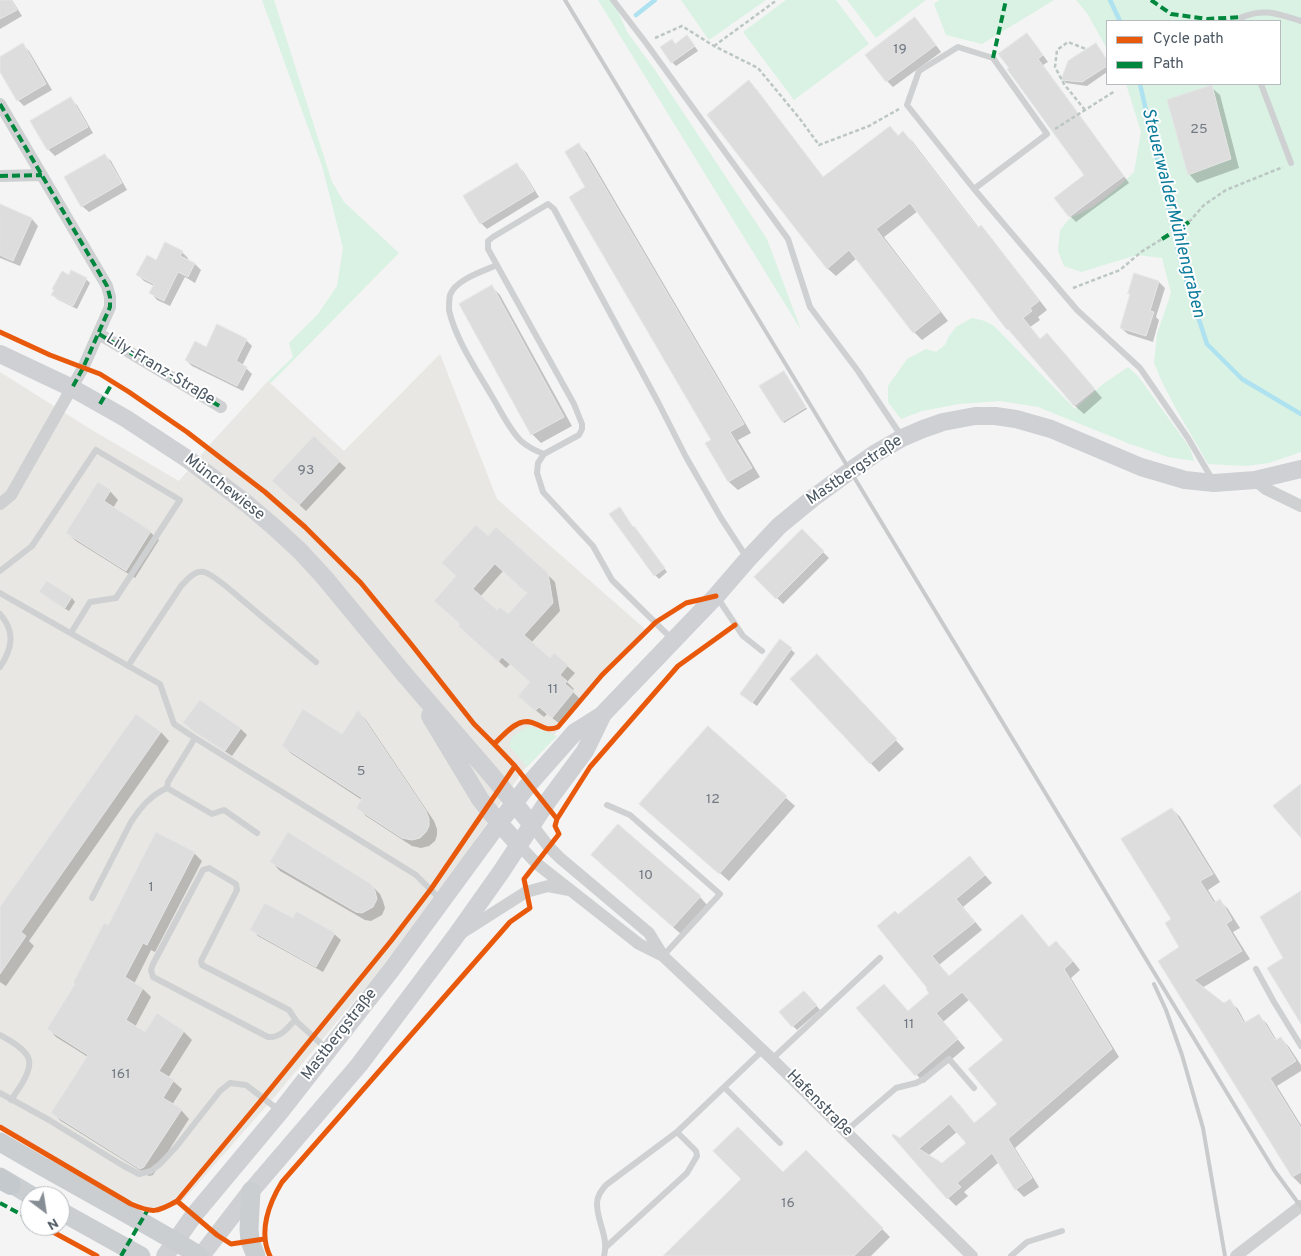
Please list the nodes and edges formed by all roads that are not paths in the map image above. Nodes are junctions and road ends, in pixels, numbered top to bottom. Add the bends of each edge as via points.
1 (615, 1) edge
2 (1242, 20) edge
3 (1301, 21) edge
4 (1261, 85) edge
5 (0, 104) edge
6 (1291, 163) road end
7 (42, 175) junction
8 (0, 176) edge
9 (974, 189) junction
10 (497, 265) junction
11 (99, 334) junction
12 (0, 354) edge
13 (72, 388) junction
14 (221, 407) dead end
15 (902, 438) junction
16 (544, 454) junction
17 (1301, 469) edge
18 (1256, 480) junction
19 (1214, 483) junction
20 (0, 504) edge
21 (1301, 506) edge
22 (748, 559) junction
23 (0, 571) edge
24 (0, 593) edge
25 (716, 596) junction
26 (0, 614) edge
27 (71, 633) junction
28 (674, 641) junction
29 (762, 651) dead end
30 (316, 662) dead end
31 (128, 666) junction
32 (0, 668) edge
33 (405, 675) junction
34 (602, 715) junction
35 (195, 738) junction
36 (167, 788) junction
37 (514, 804) junction
38 (608, 805) dead end
39 (499, 823) junction
40 (532, 826) junction
41 (257, 833) dead end
42 (519, 845) junction
43 (572, 890) junction
44 (92, 898) dead end
45 (442, 901) junction
46 (455, 937) junction
47 (663, 956) junction
48 (880, 958) dead end
49 (1256, 969) dead end
50 (295, 1020) junction
51 (0, 1035) edge
52 (1301, 1046) edge
53 (328, 1050) junction
54 (768, 1054) junction
55 (724, 1087) junction
56 (974, 1088) dead end
57 (0, 1094) edge
58 (11, 1100) junction
59 (280, 1112) junction
60 (846, 1131) junction
61 (677, 1132) junction
62 (0, 1142) edge
63 (780, 1143) dead end
64 (4, 1180) edge
65 (20, 1189) edge
66 (251, 1191) junction
67 (1301, 1206) edge
68 (70, 1217) edge
69 (1062, 1231) dead end
70 (606, 1247) junction
71 (170, 1249) edge
72 (141, 1256) edge
73 (200, 1256) edge
74 (256, 1256) edge
75 (604, 1256) edge
76 (972, 1256) edge
77 (1011, 1256) edge
78 (1236, 1256) edge

1 - 15 lane via 788,239 810,307 858,370
2 - 3 lane via 1242,17 1254,13 1273,12
4 - 6 lane
5 - 7 street, Lily-Franz-Straße
7 - 8 street
7 - 11 street, Lily-Franz-Straße via 107,286 110,307
9 - 9 lane via 907,105 919,71 958,47 993,58 1047,134
9 - 19 lane via 1077,310 1140,368
10 - 16 lane via 582,424 579,435
10 - 16 lane via 454,287 449,296 449,310 467,352 512,430 522,442
10 - 22 lane via 488,249 488,241 493,236 548,204 554,209 686,457
11 - 13 street, Lily-Franz-Straße
11 - 14 street, Lily-Franz-Straße
12 - 13 main road, Münchewiese
13 - 20 street, Lily-Franz-Straße via 11,495
13 - 33 main road, Münchewiese via 190,460 274,527 324,577
15 - 19 main road, Mastbergstraße via 943,422 975,416 1016,419 1051,429 1141,467 1184,480
15 - 22 main road, Mastbergstraße via 813,498
16 - 28 lane via 538,463 537,473 543,492 593,546 612,580
17 - 18 main road, Mastbergstraße
18 - 19 main road, Mastbergstraße
18 - 21 street via 1266,489
22 - 25 main road, Mastbergstraße
23 - 27 lane via 32,546 96,450 180,500 116,598 90,602
24 - 27 lane
25 - 28 main road, Mastbergstraße
25 - 29 lane via 743,636
26 - 32 lane via 11,637
27 - 31 lane
28 - 34 main road, Mastbergstraße
30 - 31 lane via 226,586 200,572 192,575 182,586
31 - 35 lane via 160,684 174,724
33 - 37 main road, Münchewiese
33 - 39 main road, Münchewiese via 474,791
34 - 37 main road, Mastbergstraße via 575,732
34 - 40 main road, Mastbergstraße via 585,752
35 - 36 lane
35 - 45 lane via 416,875
36 - 41 lane via 212,814 224,810
36 - 44 lane via 152,796 139,810
37 - 39 main road, Mastbergstraße
37 - 40 main road
38 - 47 lane via 630,814 720,894
39 - 42 main road
39 - 45 main road, Mastbergstraße
40 - 42 main road, Mastbergstraße
40 - 47 street, Hafenstraße via 560,858 649,933
42 - 43 street, Hafenstraße via 536,863
42 - 46 main road, Mastbergstraße
43 - 46 street via 548,886 526,892
43 - 47 street, Hafenstraße via 639,944
45 - 53 main road, Mastbergstraße
46 - 66 main road, Mastbergstraße via 359,1065
47 - 54 street, Hafenstraße
48 - 54 lane
49 - 52 lane
50 - 50 lane via 289,1010 202,965 201,961 237,890 236,884 209,868 203,870 153,964 153,977 271,1038 285,1032
50 - 53 lane
51 - 58 lane via 28,1057 24,1080
53 - 59 main road, Mastbergstraße
54 - 55 lane
54 - 60 street, Hafenstraße
55 - 61 lane
55 - 63 lane
56 - 60 lane via 949,1059 924,1079 896,1088
57 - 58 lane
58 - 59 lane via 139,1174 160,1164 230,1083 246,1085
59 - 71 main road, Mastbergstraße via 194,1215
60 - 76 street, Hafenstraße
61 - 70 lane via 599,1193 597,1202
61 - 70 lane via 698,1156 686,1173
62 - 71 main road
64 - 65 main road
66 - 73 main road, Mastbergstraße
66 - 74 main road via 248,1228
67 - 78 street
68 - 72 main road
69 - 77 lane via 1027,1242
70 - 75 lane
71 - 73 main road

